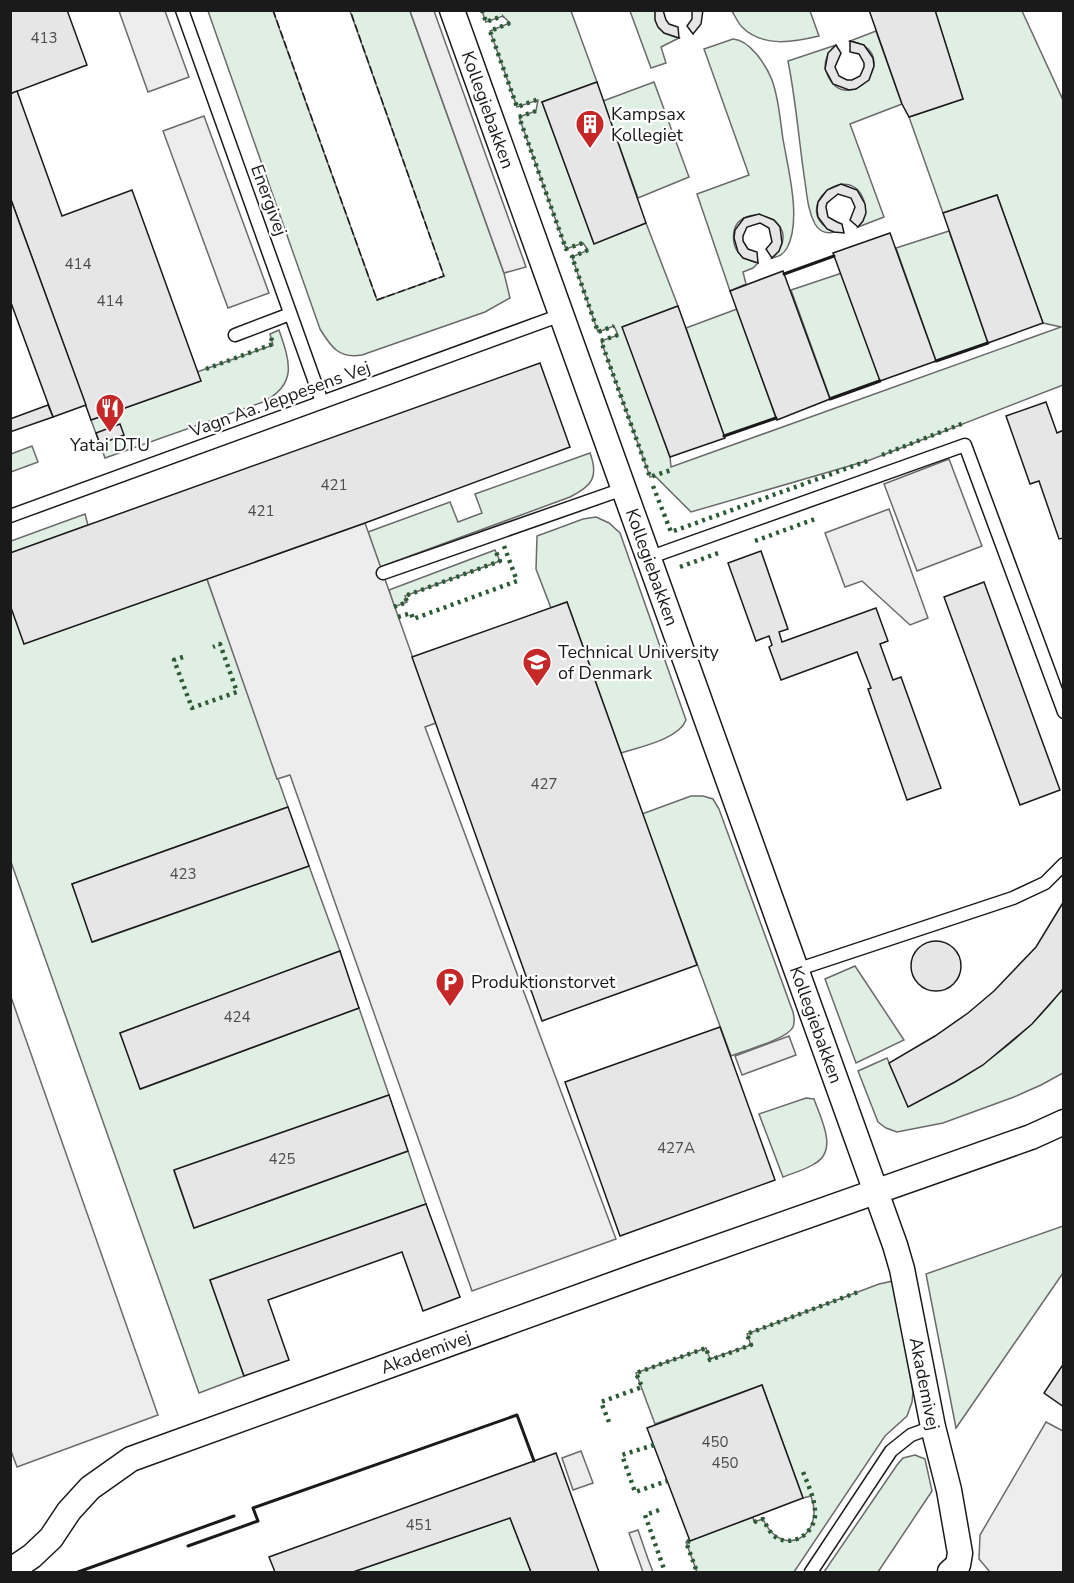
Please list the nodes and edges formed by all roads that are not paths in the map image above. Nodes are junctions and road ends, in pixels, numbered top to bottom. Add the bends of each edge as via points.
1 (182, 10) edge
2 (452, 10) edge
3 (290, 314) junction
4 (561, 315) junction
5 (235, 335) dead end
6 (322, 402) junction
7 (624, 489) junction
8 (10, 516) edge
9 (648, 558) junction
10 (383, 573) dead end
11 (1064, 712) edge
12 (1064, 864) edge
13 (796, 970) junction
14 (1064, 1122) edge
15 (876, 1191) junction
16 (933, 1428) junction
17 (10, 1571) edge
18 (811, 1572) edge
19 (950, 1572) edge

1 - 3 lane, Energivej
2 - 4 street, Kollegiebakken
3 - 5 lane
3 - 6 lane, Energivej
4 - 6 lane, Vagn Aa. Jeppesens Vej
4 - 7 street, Kollegiebakken
6 - 8 lane, Vagn Aa. Jeppesens Vej
7 - 9 street, Kollegiebakken
7 - 10 lane
9 - 11 lane via 965,445
9 - 13 street, Kollegiebakken
12 - 13 lane via 1045,883 1014,898
13 - 15 street, Kollegiebakken
14 - 15 street, Akademivej
15 - 16 street, Akademivej via 902,1269
15 - 17 street, Akademivej via 131,1459 90,1488 51,1538
16 - 18 lane via 911,1436 891,1451
16 - 19 street, Akademivej via 960,1553 958,1565

